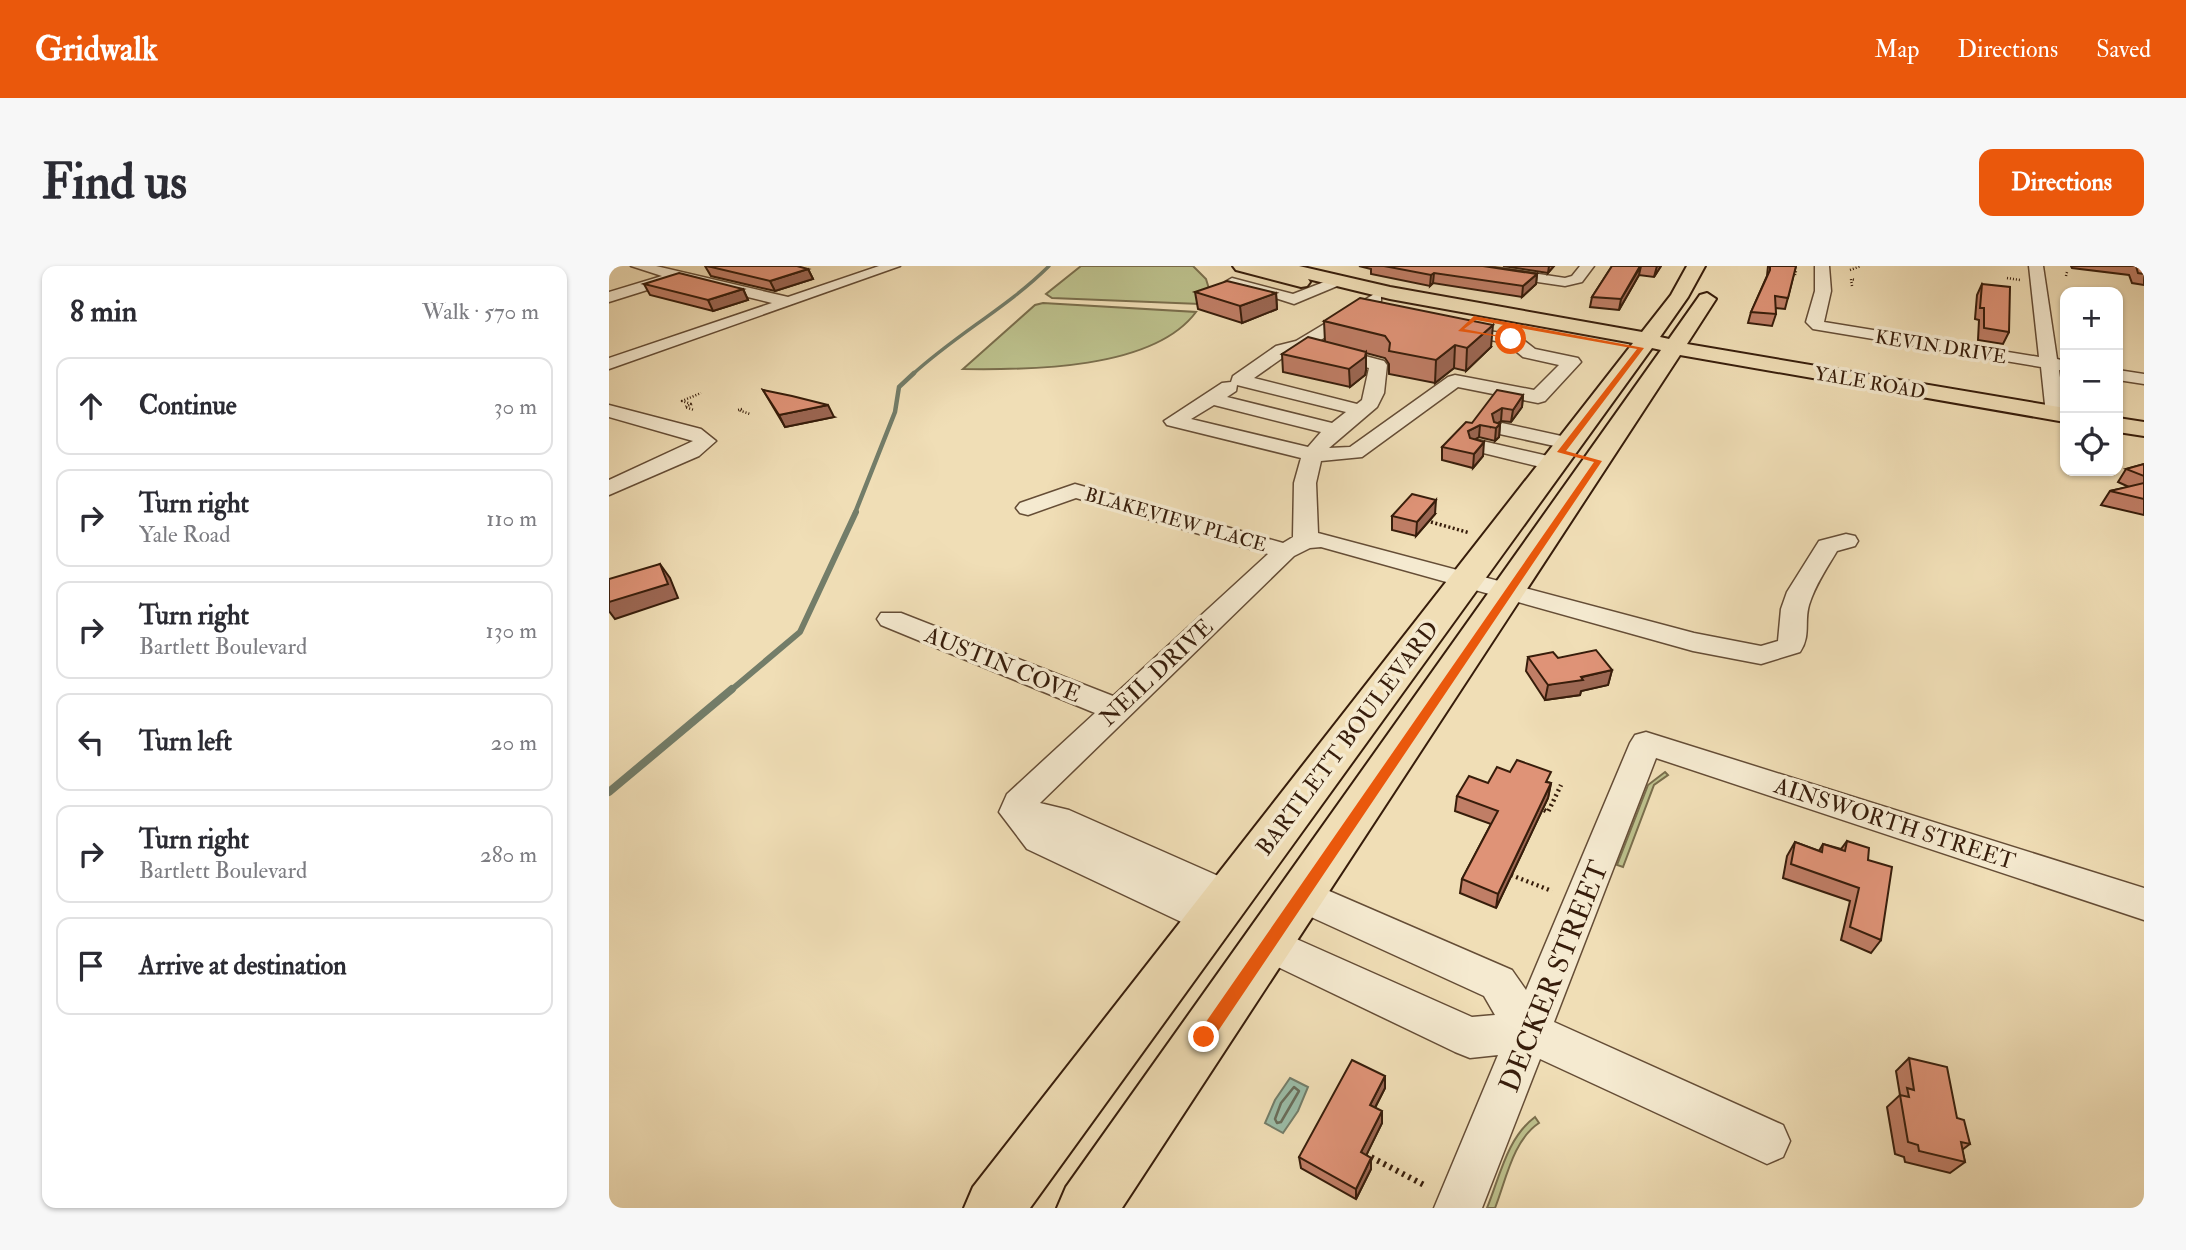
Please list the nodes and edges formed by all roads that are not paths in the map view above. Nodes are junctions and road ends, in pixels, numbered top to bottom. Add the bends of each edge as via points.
1 (638, 266) edge
2 (893, 266) edge
3 (1277, 266) edge
4 (1457, 266) edge
5 (1587, 266) edge
6 (1696, 266) edge
7 (1822, 266) edge
8 (2036, 266) edge
9 (1237, 274) edge
10 (679, 276) junction
11 (1717, 281) dead end
12 (1330, 284) junction
13 (609, 297) edge
14 (788, 302) junction
15 (1379, 307) junction
16 (1467, 324) junction
17 (1434, 325) edge
18 (1643, 344) junction
19 (1302, 345) junction
20 (1675, 348) junction
21 (1536, 354) junction
22 (609, 364) edge
23 (2057, 365) edge
24 (2123, 376) edge
25 (2144, 379) edge
26 (1239, 380) junction
27 (1389, 387) junction
28 (1501, 390) junction
29 (1430, 397) junction
30 (1211, 399) junction
31 (1360, 410) junction
32 (609, 411) edge
33 (2060, 415) edge
34 (2123, 426) edge
35 (2144, 429) edge
36 (1336, 430) junction
37 (1561, 453) junction
38 (1314, 455) junction
39 (1599, 461) junction
40 (609, 488) edge
41 (1028, 508) dead end
42 (1846, 541) dead end
43 (1295, 546) junction
44 (1467, 579) junction
45 (1508, 590) junction
46 (891, 619) dead end
47 (1115, 709) junction
48 (1646, 743) joint
49 (1300, 895) junction
50 (2144, 904) edge
51 (1219, 909) junction
52 (1267, 943) junction
53 (1529, 1032) junction
54 (1767, 1141) dead end
55 (995, 1208) edge
56 (1087, 1208) edge
57 (1458, 1208) edge

1 - 10 street
2 - 14 street
3 - 12 main road, YALE ROAD
4 - 5 street via 1565,282 1577,279
6 - 18 main road, BARTLETT BOULEVARD
7 - 23 street, KEVIN DRIVE via 1824,288 1814,320 1817,325
8 - 23 street
9 - 12 main road, YALE ROAD
10 - 13 street
10 - 14 street
11 - 20 main road, BARTLETT BOULEVARD
12 - 15 main road, YALE ROAD
12 - 18 main road, YALE ROAD
14 - 22 street
15 - 16 main road, YALE ROAD
15 - 19 street via 1356,311
16 - 17 street
16 - 18 main road, YALE ROAD
16 - 21 street via 1511,339
18 - 20 main road, YALE ROAD
18 - 37 main road, BARTLETT BOULEVARD
19 - 26 street via 1282,350
19 - 27 street via 1370,361 1378,365
20 - 33 main road, YALE ROAD
20 - 39 main road, BARTLETT BOULEVARD
21 - 28 street
21 - 28 street via 1572,362 1538,397
23 - 33 street
24 - 25 street
26 - 30 street
26 - 31 street
27 - 29 street
27 - 31 street
28 - 29 street via 1455,382
29 - 38 street via 1355,453
30 - 36 street
30 - 38 street via 1174,421
31 - 36 street
32 - 40 street via 716,440
34 - 35 main road
36 - 38 street via 1317,446
37 - 37 street via 1509,430 1488,449
37 - 39 main road
37 - 44 main road, BARTLETT BOULEVARD
38 - 43 street via 1306,474 1308,520
39 - 45 main road, BARTLETT BOULEVARD
41 - 43 street, BLAKEVIEW PLACE via 1075,491
42 - 45 street, BLAKEVIEW PLACE via 1828,546 1800,592 1790,646 1761,655 1719,648
43 - 44 street, BLAKEVIEW PLACE via 1322,540
43 - 47 street, NEIL DRIVE
44 - 45 street, BLAKEVIEW PLACE
44 - 51 main road, BARTLETT BOULEVARD
45 - 49 main road, BARTLETT BOULEVARD
46 - 47 street, AUSTIN COVE
47 - 51 street, NEIL DRIVE via 1019,803 1016,812 1039,839
48 - 50 street, AINSWORTH STREET
48 - 53 street, DECKER STREET
49 - 51 main road
49 - 52 main road, BARTLETT BOULEVARD
49 - 53 street via 1498,983
51 - 52 main road
51 - 55 main road, BARTLETT BOULEVARD
52 - 53 street via 1470,1038
52 - 56 main road, BARTLETT BOULEVARD
53 - 54 street
53 - 57 street, DECKER STREET

